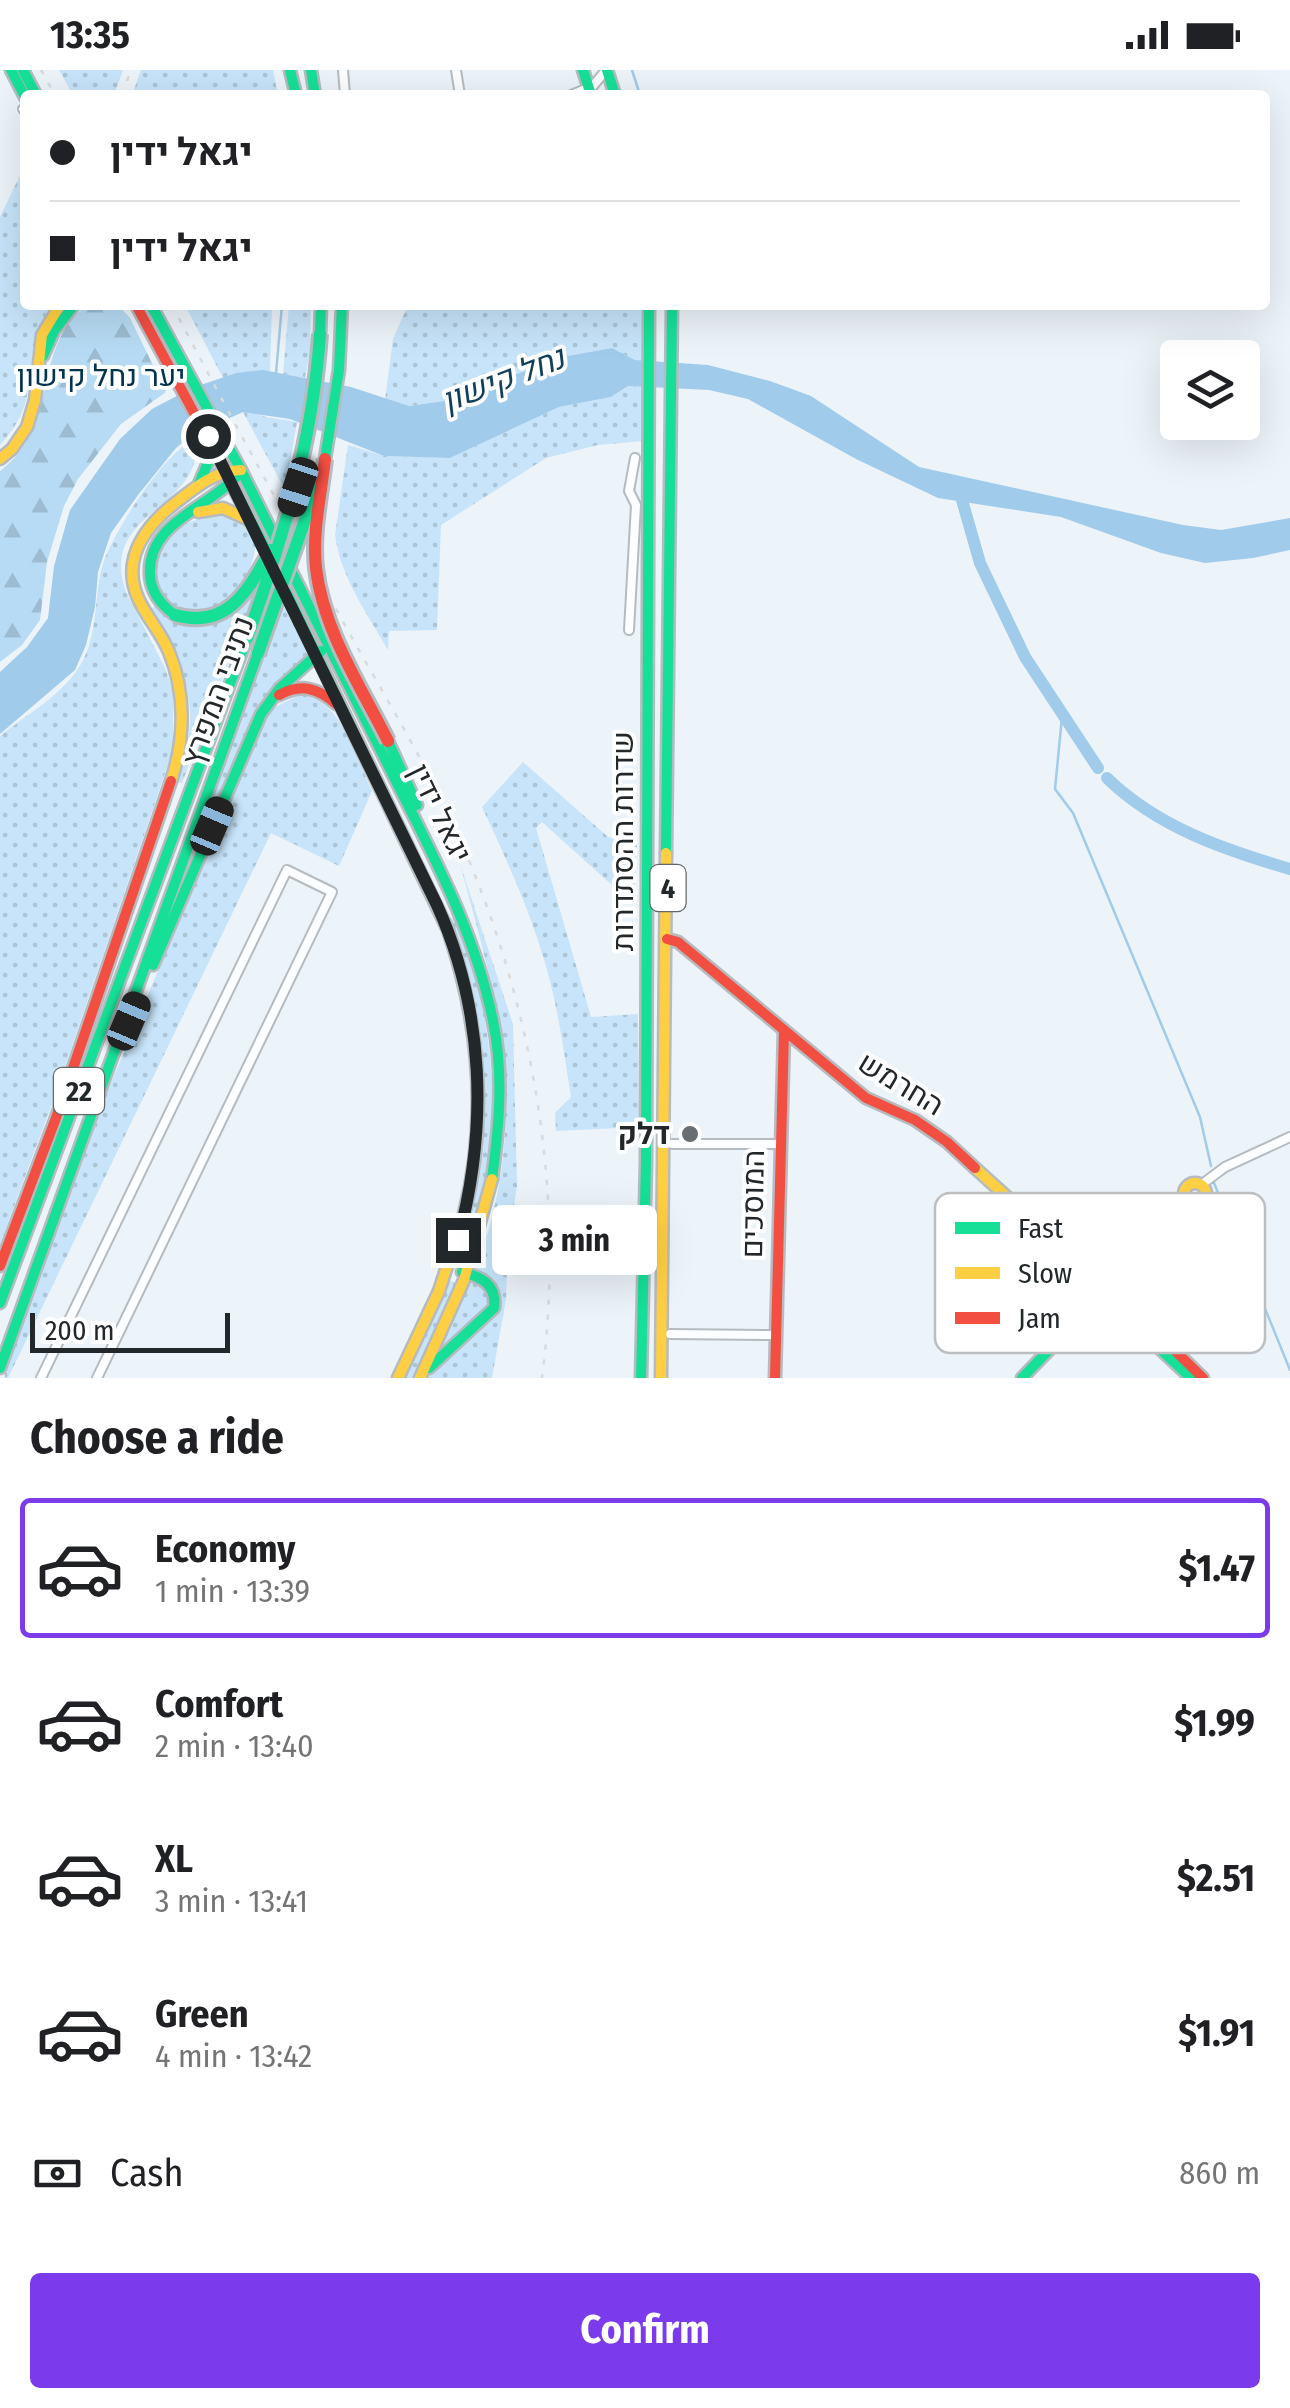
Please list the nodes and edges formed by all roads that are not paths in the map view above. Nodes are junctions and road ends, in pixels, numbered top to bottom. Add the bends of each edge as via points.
1 (11, 70) edge
2 (606, 70) edge
3 (587, 83) edge
4 (20, 95) edge
5 (57, 310) edge
6 (70, 310) edge
7 (142, 310) edge
8 (321, 310) edge
9 (342, 310) edge
10 (649, 310) edge
11 (672, 310) edge
12 (42, 357) junction
13 (215, 433) junction
14 (325, 458) junction
15 (635, 458) dead end
16 (0, 459) edge
17 (224, 470) junction
18 (241, 470) junction
19 (232, 484) junction
20 (198, 486) junction
21 (177, 521) junction
22 (287, 521) junction
23 (254, 524) junction
24 (649, 618) junction
25 (629, 630) junction
26 (327, 641) junction
27 (649, 648) junction
28 (317, 657) junction
29 (268, 702) junction
30 (340, 708) junction
31 (157, 878) junction
32 (448, 886) junction
33 (668, 939) junction
34 (784, 1030) junction
35 (101, 1086) junction
36 (56, 1118) junction
37 (1290, 1137) edge
38 (672, 1144) dead end
39 (779, 1144) junction
40 (1201, 1185) joint
41 (1002, 1193) edge
42 (1185, 1193) edge
43 (0, 1266) edge
44 (468, 1273) junction
45 (446, 1275) junction
46 (0, 1303) edge
47 (670, 1334) dead end
48 (776, 1335) junction
49 (1046, 1353) edge
50 (1165, 1353) edge
51 (0, 1368) edge
52 (1182, 1372) edge
53 (41, 1378) edge
54 (97, 1378) edge
55 (398, 1378) edge
56 (421, 1378) edge
57 (641, 1378) edge
58 (661, 1378) edge
59 (775, 1378) edge
60 (1022, 1378) edge
61 (1203, 1378) edge

1 - 4 main road
2 - 3 street
5 - 12 main road via 42,335
6 - 12 main road
7 - 13 main road, יגאל ידין
8 - 22 main road, נתיבי המפרץ / 22, bridge via 314,417
9 - 14 main road, נתיבי המפרץ / 22
10 - 24 main road, שדרות ההסתדרות / 4
11 - 33 main road, שדרות ההסתדרות / 4
12 - 16 main road via 27,427
13 - 17 main road, יגאל ידין
13 - 18 main road, יגאל ידין
13 - 20 main road
14 - 32 main road, bridge via 318,583
14 - 35 main road, נתיבי המפרץ / 22, bridge
15 - 25 street
17 - 18 main road
17 - 19 main road, יגאל ידין
17 - 20 main road
18 - 19 main road
18 - 26 main road, יגאל ידין
19 - 21 main road
19 - 23 main road, יגאל ידין
20 - 36 main road via 152,523 131,566 137,596 179,682 182,735
21 - 22 main road, bridge via 157,539 152,588 175,615 196,620 232,607 249,589
21 - 23 main road via 223,508
22 - 31 main road, נתיבי המפרץ / 22, bridge
23 - 28 main road, יגאל ידין
24 - 25 street
24 - 27 main road, שדרות ההסתדרות / 4
25 - 27 street
26 - 28 main road
26 - 32 main road, יגאל ידין
27 - 57 main road, שדרות ההסתדרות / 4
28 - 29 main road
28 - 30 main road, יגאל ידין
29 - 30 main road via 308,686
29 - 35 main road
30 - 45 main road, יגאל ידין via 443,918 468,993 478,1084 475,1152
31 - 36 main road
31 - 46 main road, נתיבי המפרץ / 22
32 - 44 main road, יגאל ידין via 481,972 498,1060 492,1184
33 - 34 main road, החרמש
33 - 58 main road, שדרות ההסתדרות / 4
34 - 39 main road, המוסכים
34 - 41 main road, החרמש via 866,1098 947,1142
35 - 51 main road, נתיבי המפרץ / 22
36 - 43 main road
37 - 40 street
38 - 39 street
39 - 48 main road, המוסכים
40 - 42 main road via 1187,1186
44 - 45 main road
44 - 56 main road, יגאל ידין
44 - 56 main road via 492,1287 494,1308
45 - 55 main road, יגאל ידין
47 - 48 street
48 - 59 main road, המוסכים
49 - 60 main road
50 - 52 main road, החרמש
52 - 61 main road, החרמש
53 - 54 street via 287,870 332,892

